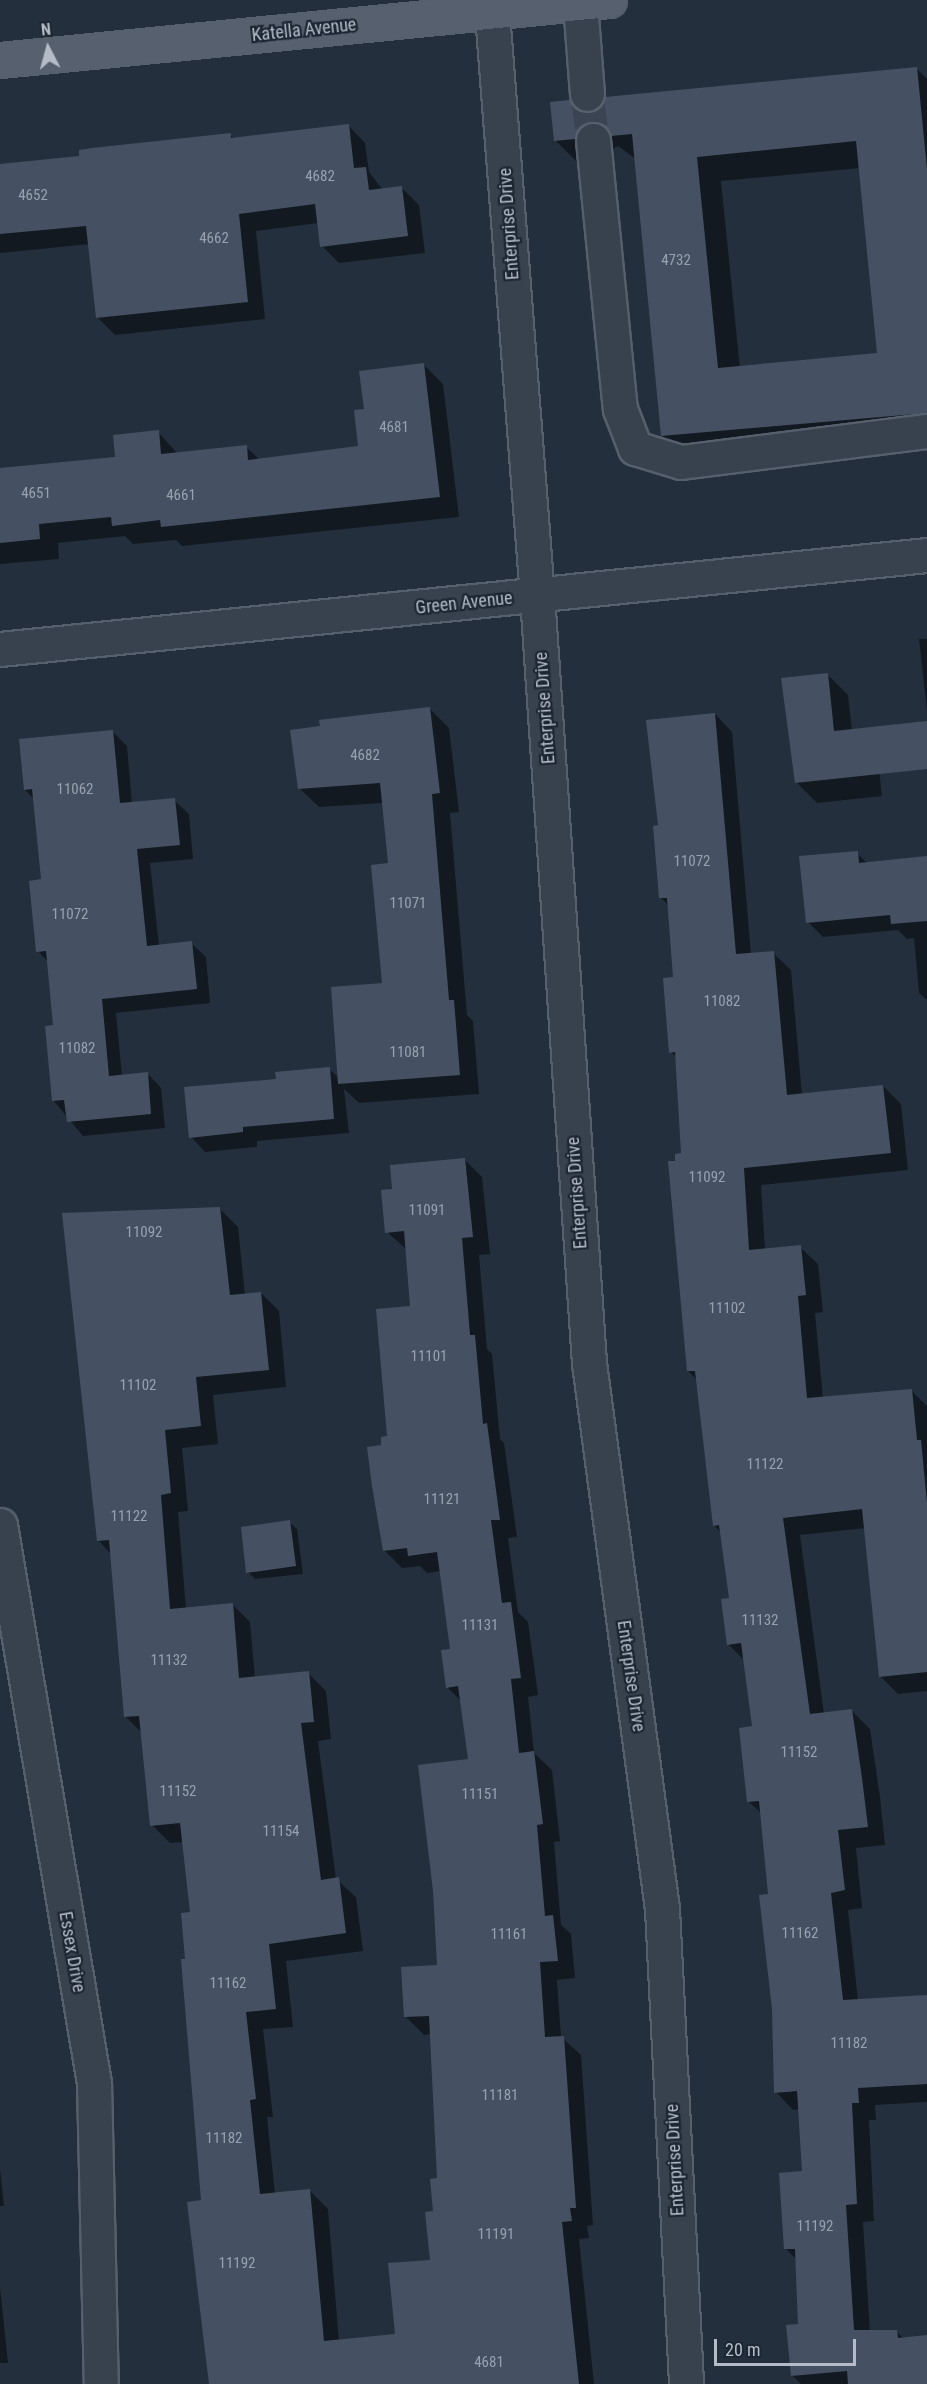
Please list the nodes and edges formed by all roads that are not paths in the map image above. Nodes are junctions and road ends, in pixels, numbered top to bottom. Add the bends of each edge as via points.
1 (595, 1) edge
2 (492, 6) edge
3 (0, 60) edge
4 (587, 94) tunnel mouth
5 (593, 140) tunnel mouth
6 (927, 431) edge
7 (927, 555) edge
8 (537, 596) junction
9 (0, 649) edge
10 (0, 1525) edge
11 (101, 2384) edge
12 (686, 2384) edge

1 - 2 main road, Katella Avenue
1 - 4 street
2 - 3 main road, Katella Avenue
2 - 8 street, Enterprise Drive
5 - 6 street via 620,409 635,448 681,462
7 - 8 street, Green Avenue
8 - 9 street, Green Avenue
8 - 12 street, Enterprise Drive via 589,1363 662,1909
10 - 11 street, Essex Drive via 94,2083

